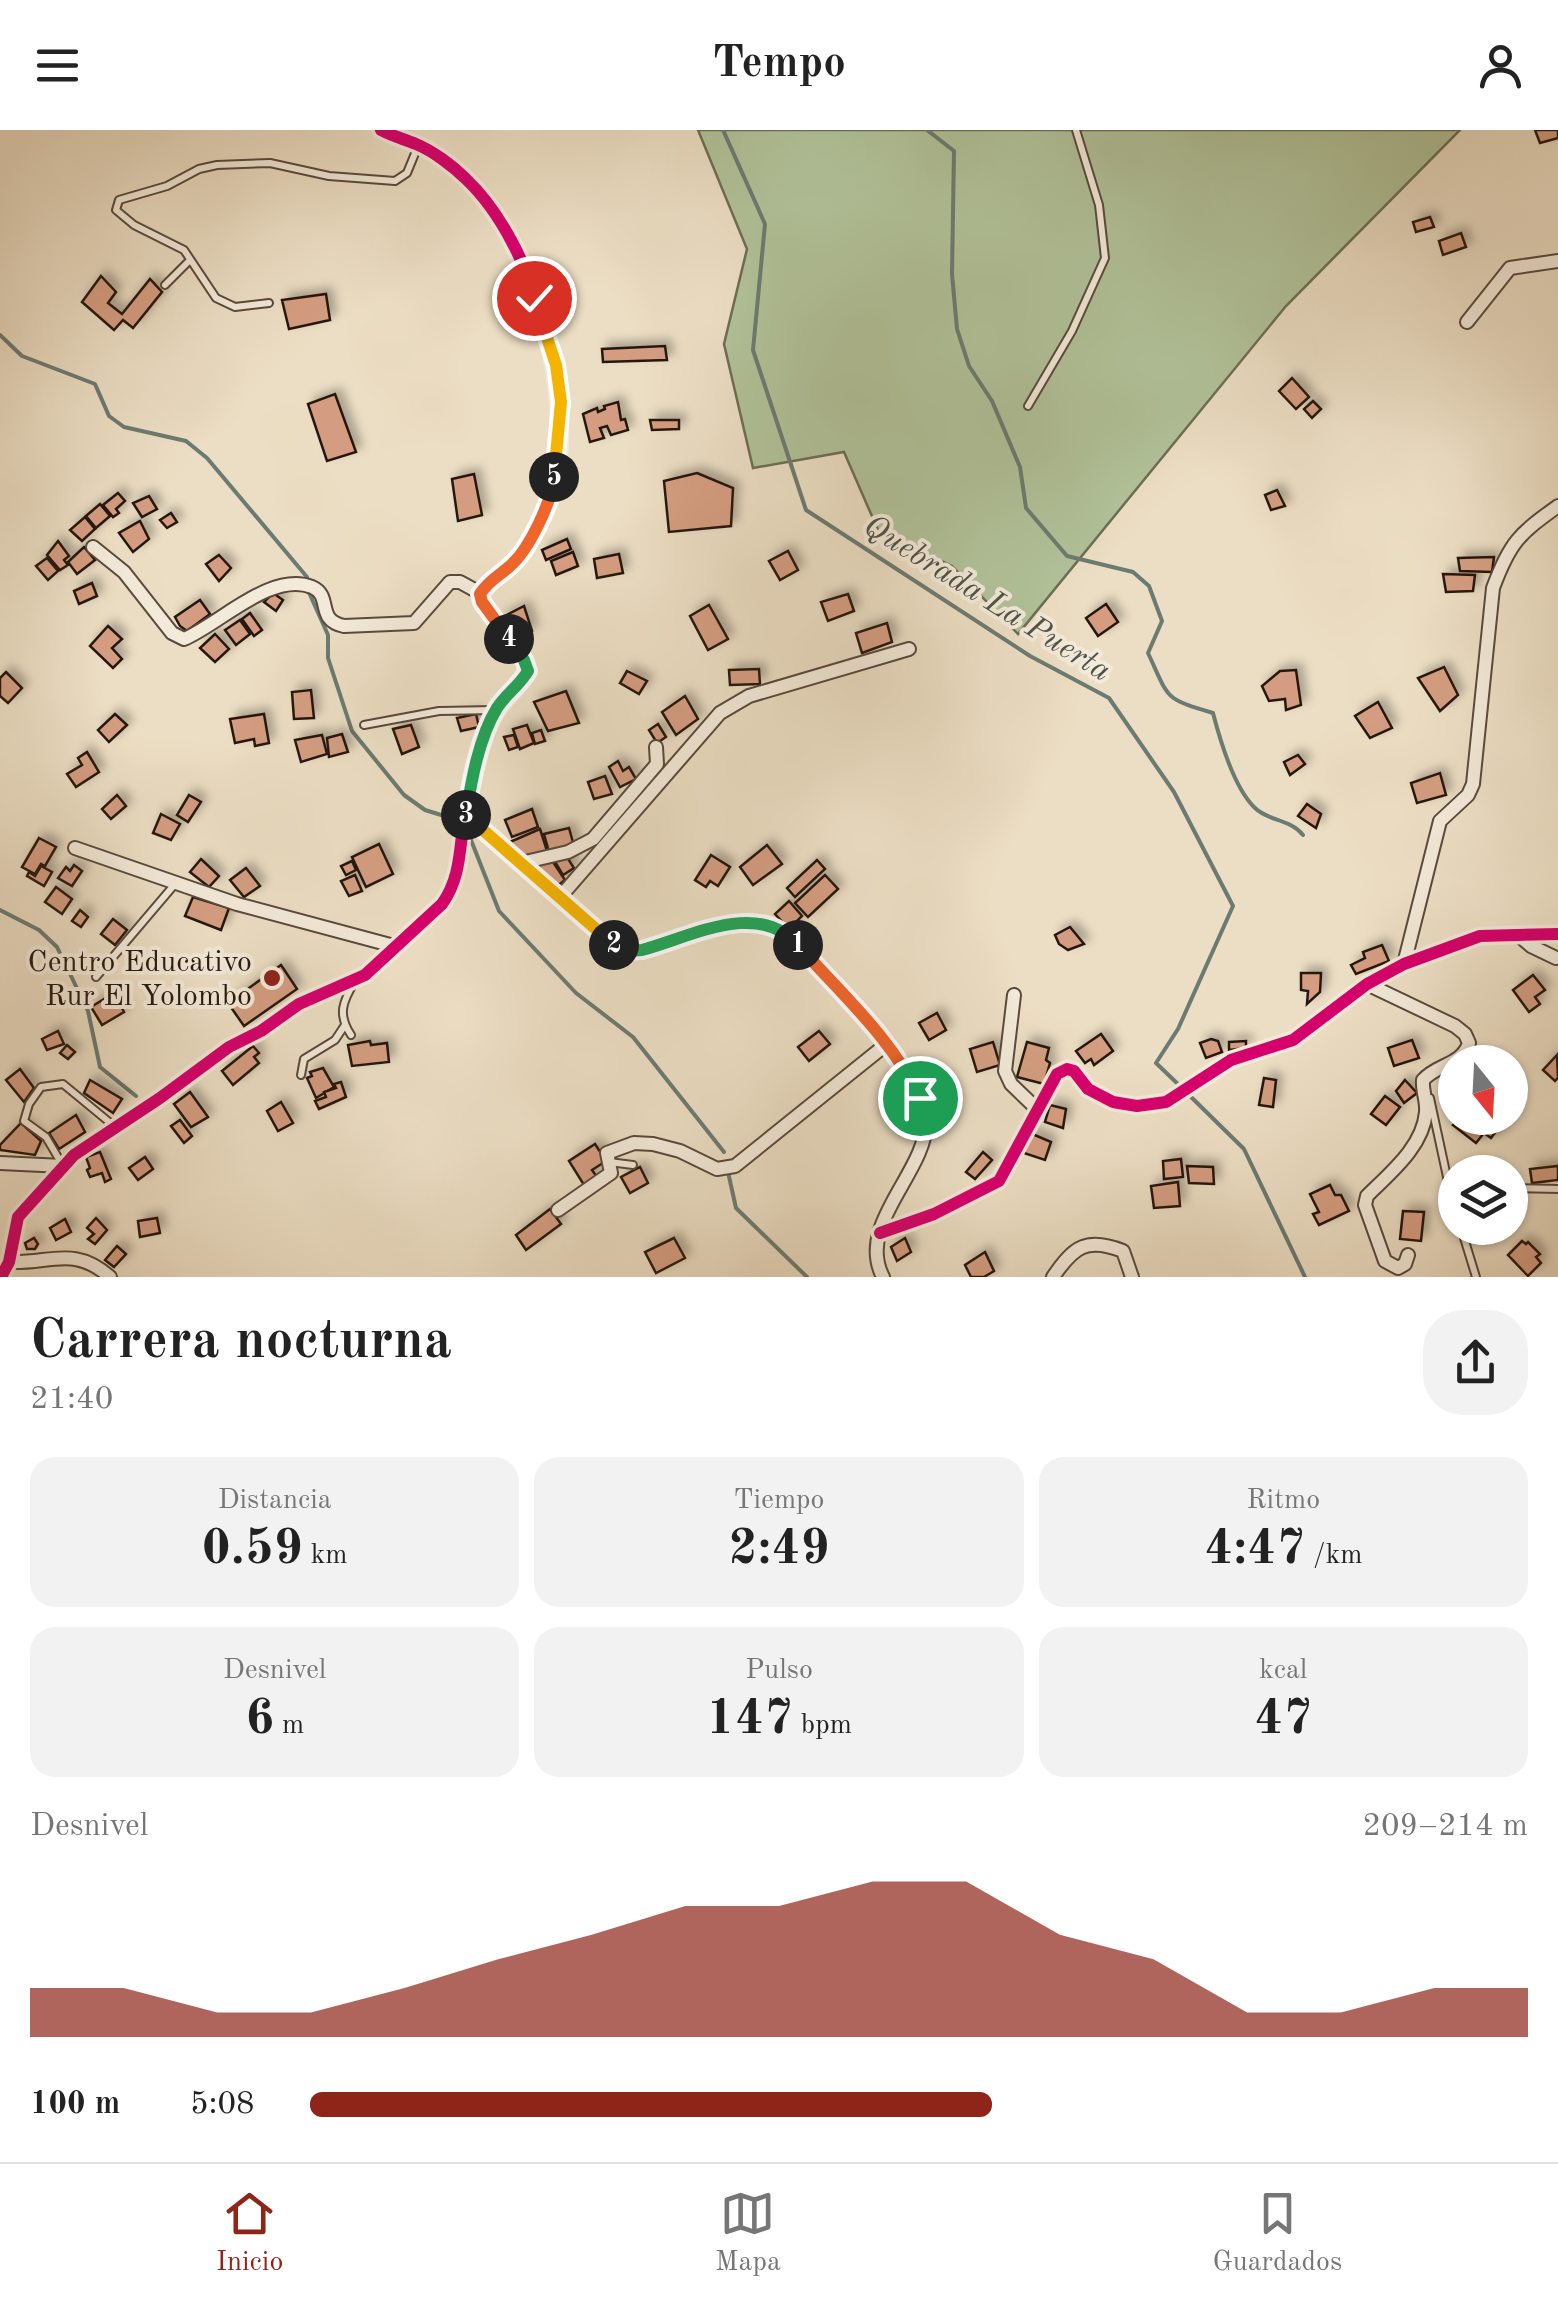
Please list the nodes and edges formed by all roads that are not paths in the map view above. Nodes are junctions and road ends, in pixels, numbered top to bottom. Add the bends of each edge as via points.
1 (381, 130) edge
2 (1076, 130) edge
3 (418, 144) junction
4 (190, 260) junction
5 (1558, 260) edge
6 (165, 285) dead end
7 (269, 303) dead end
8 (1467, 322) dead end
9 (1028, 406) dead end
10 (1558, 506) edge
11 (93, 547) dead end
12 (480, 594) junction
13 (909, 649) dead end
14 (496, 710) junction
15 (364, 726) dead end
16 (656, 747) dead end
17 (466, 814) junction
18 (75, 848) dead end
19 (521, 863) junction
20 (176, 883) junction
21 (561, 896) junction
22 (1518, 934) junction
23 (1558, 934) edge
24 (394, 946) junction
25 (1556, 958) edge
26 (1404, 964) junction
27 (96, 978) dead end
28 (356, 980) junction
29 (1368, 984) junction
30 (1014, 996) dead end
31 (344, 1025) junction
32 (351, 1035) dead end
33 (888, 1043) junction
34 (301, 1075) dead end
35 (1423, 1080) junction
36 (1037, 1109) junction
37 (114, 1126) junction
38 (1444, 1155) edge
39 (608, 1161) junction
40 (0, 1163) edge
41 (633, 1165) dead end
42 (63, 1166) junction
43 (1528, 1188) edge
44 (1558, 1189) edge
45 (558, 1210) dead end
46 (880, 1234) junction
47 (1466, 1245) edge
48 (1408, 1255) dead end
49 (9, 1262) junction
50 (1, 1277) edge
51 (110, 1277) edge
52 (883, 1277) edge
53 (1053, 1277) edge
54 (1132, 1277) edge
55 (1476, 1277) edge

1 - 3 street
2 - 9 lane via 1099,205 1105,258
3 - 4 lane via 408,173 395,181 270,162 217,165 119,200 116,210 124,219 184,250
3 - 12 street via 466,178 518,252 556,365 561,402 553,490 524,548
4 - 6 lane
4 - 7 lane via 216,298 234,307
5 - 8 street via 1510,268
10 - 26 street via 1519,534 1492,588 1473,784 1440,821
11 - 12 street via 184,639 288,583 322,594 327,617 344,626 414,623 450,582
12 - 14 street via 528,671
13 - 21 street via 750,696 720,712
14 - 15 lane
14 - 17 street
16 - 19 street via 656,764 646,779 593,839
17 - 19 street
17 - 24 street via 452,890
18 - 20 street
19 - 21 street
20 - 24 street
20 - 27 lane
21 - 33 street via 629,951 741,921 771,923 786,931
22 - 23 street
22 - 25 street
22 - 26 street via 1480,936
24 - 28 street
26 - 29 street
28 - 31 lane via 341,1008
28 - 37 street via 299,1004
29 - 35 street via 1465,1034 1466,1052
29 - 36 street via 1294,1040 1231,1060 1166,1102 1113,1102 1066,1068
30 - 36 street via 1005,1071
31 - 32 lane
31 - 34 lane via 335,1040 304,1059
33 - 39 street via 735,1166 717,1169 653,1144 616,1148 607,1153
33 - 46 street via 908,1072 926,1121
35 - 38 lane
35 - 48 street via 1421,1133 1365,1205 1384,1261 1398,1268
36 - 46 street via 999,1181
37 - 42 street
37 - 42 lane via 63,1084 41,1087 24,1121 46,1137
39 - 41 lane
39 - 45 street via 611,1173
40 - 42 street
42 - 49 street via 18,1217
43 - 44 lane
46 - 52 street via 875,1250
47 - 55 lane
49 - 50 street
49 - 51 street via 85,1259
53 - 54 street via 1083,1245 1104,1244 1123,1251

